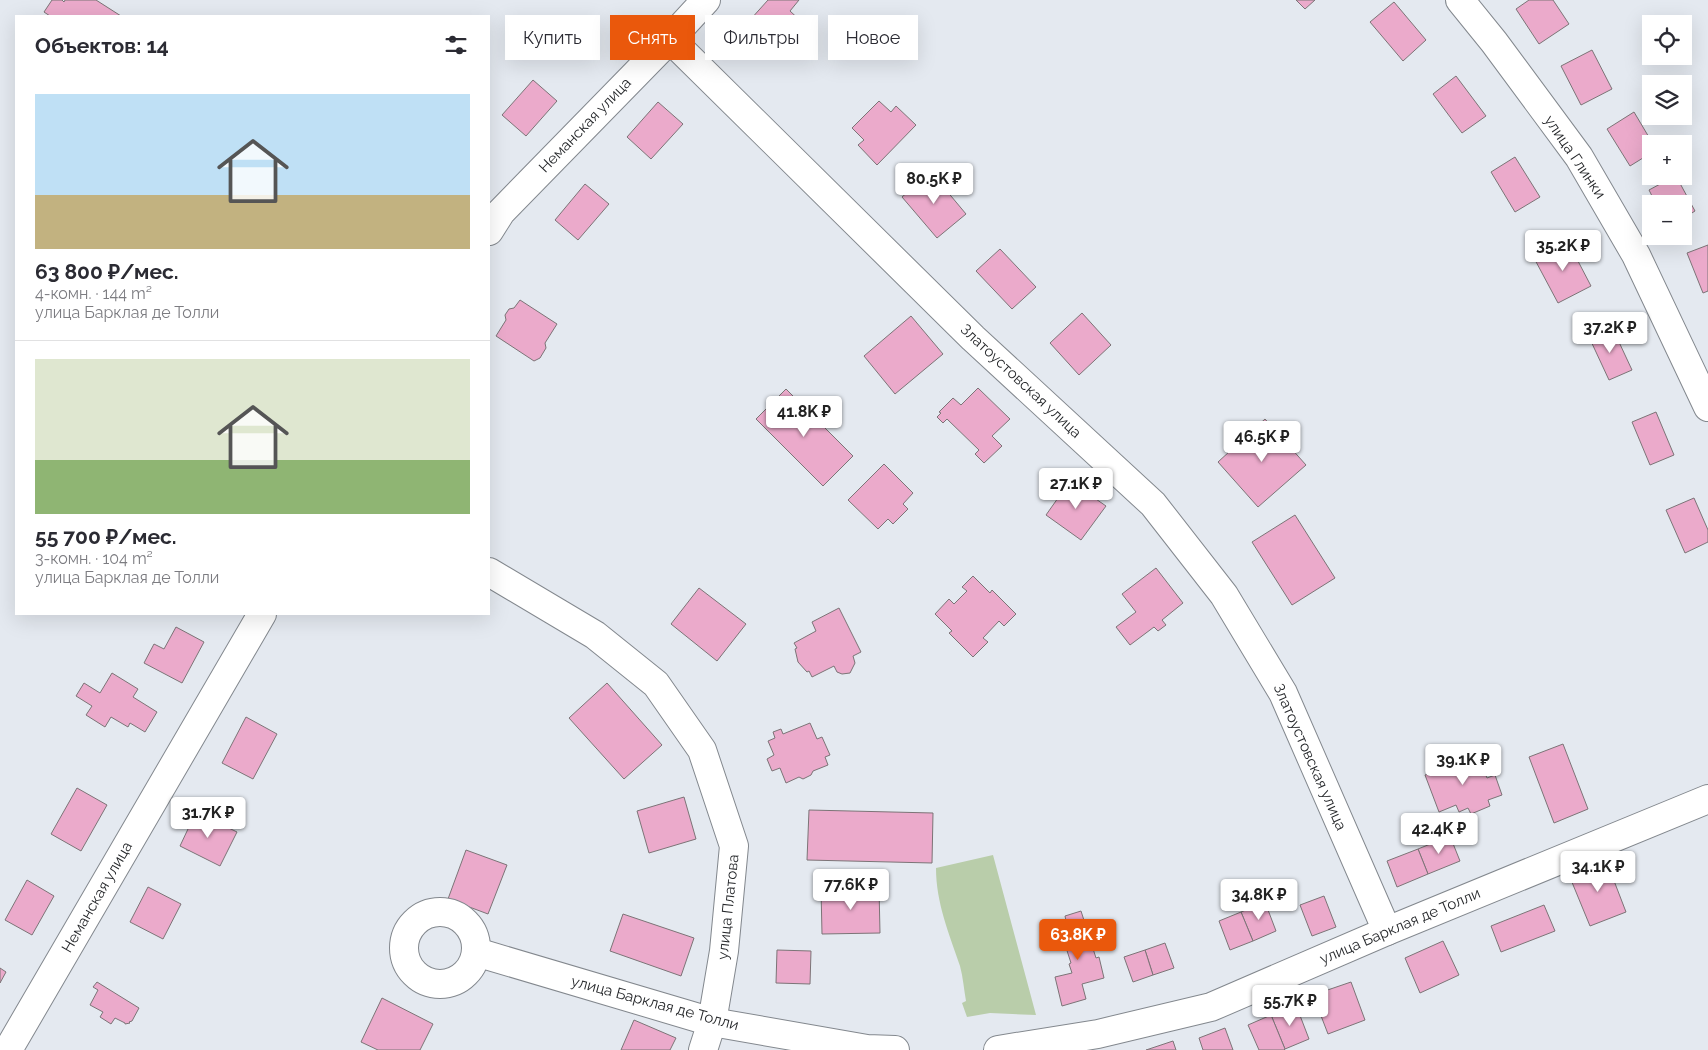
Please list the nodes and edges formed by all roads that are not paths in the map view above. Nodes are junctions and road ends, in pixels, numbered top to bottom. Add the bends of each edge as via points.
1 (706, 0) edge
2 (1460, 0) edge
3 (692, 15) edge
4 (649, 60) edge
5 (691, 60) edge
6 (490, 229) edge
7 (1708, 408) edge
8 (490, 573) edge
9 (261, 615) edge
10 (1708, 799) edge
11 (1387, 931) junction
12 (476, 952) dead end
13 (712, 1022) junction
14 (8, 1050) edge
15 (703, 1050) edge
16 (895, 1050) edge
17 (998, 1050) edge

1 - 3 street, Неманская улица
2 - 7 street, улица Глинки via 1579,157 1636,255
4 - 6 street, Неманская улица via 500,212
5 - 11 street, Златоустовская улица via 973,338 1153,504 1224,595 1283,693
8 - 13 street, улица Платова via 595,636 656,684 702,750 734,846 724,952
9 - 14 street, Неманская улица
10 - 11 street, улица Барклая де Толли
11 - 17 street, улица Барклая де Толли via 1211,1007 1098,1034
12 - 13 street, улица Барклая де Толли
13 - 15 street, улица Платова
13 - 16 street, улица Барклая де Толли via 867,1049

